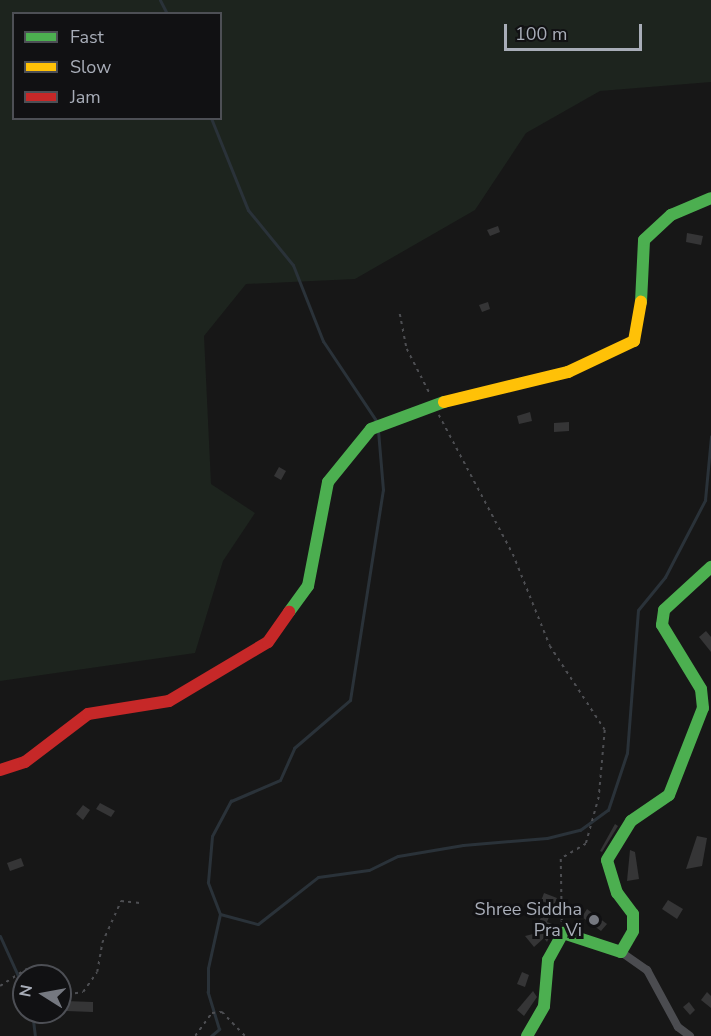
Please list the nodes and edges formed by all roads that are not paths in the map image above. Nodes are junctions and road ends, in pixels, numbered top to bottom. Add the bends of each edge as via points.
1 (711, 198) edge
2 (711, 567) edge
3 (0, 770) edge
4 (621, 952) junction
5 (527, 1036) edge
6 (690, 1036) edge

1 - 3 street via 671,214 644,240 640,330 634,341 568,372 434,405 371,429 328,482 308,586 268,642 169,701 88,714 25,762
2 - 4 street via 664,610 662,625 669,643 701,689 703,708 669,795 631,821 607,860 617,893 635,922
4 - 5 street via 562,933 548,960 551,972 544,1006
4 - 6 street via 647,970 678,1027

